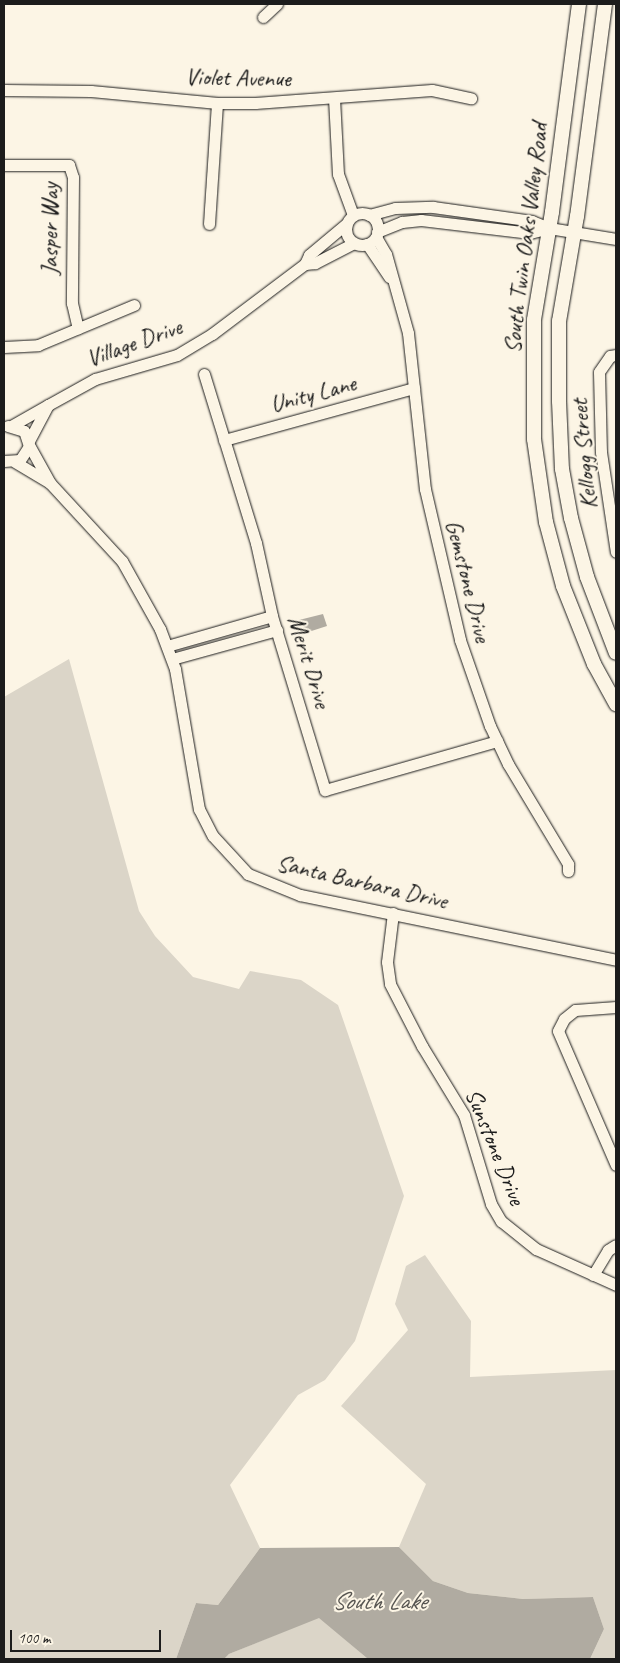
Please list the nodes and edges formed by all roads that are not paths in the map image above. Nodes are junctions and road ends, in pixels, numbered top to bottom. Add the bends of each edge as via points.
1 (277, 4) edge
2 (580, 4) edge
3 (605, 4) edge
4 (263, 17) dead end
5 (4, 90) edge
6 (334, 98) junction
7 (471, 98) dead end
8 (217, 103) junction
9 (4, 165) edge
10 (369, 215) junction
11 (350, 220) junction
12 (209, 224) dead end
13 (549, 228) junction
14 (575, 231) junction
15 (373, 238) junction
16 (616, 239) edge
17 (354, 244) junction
18 (305, 264) junction
19 (134, 305) dead end
20 (78, 328) junction
21 (4, 347) edge
22 (613, 355) edge
23 (204, 374) dead end
24 (414, 388) junction
25 (48, 405) junction
26 (6, 426) edge
27 (224, 440) junction
28 (29, 443) junction
29 (9, 462) edge
30 (50, 482) junction
31 (616, 552) edge
32 (272, 616) junction
33 (244, 624) junction
34 (277, 630) junction
35 (248, 637) junction
36 (167, 646) junction
37 (616, 653) edge
38 (172, 659) junction
39 (616, 704) edge
40 (497, 741) junction
41 (568, 871) dead end
42 (393, 913) junction
43 (616, 960) edge
44 (616, 1007) edge
45 (613, 1152) edge
46 (616, 1164) edge
47 (616, 1245) edge
48 (593, 1275) junction
49 (616, 1285) edge

1 - 4 street
2 - 13 main road, South Twin Oaks Valley Road
3 - 14 main road, South Twin Oaks Valley Road
5 - 8 street, Violet Avenue via 91,91
6 - 7 street, Violet Avenue via 432,90
6 - 8 street, Violet Avenue
6 - 11 street via 338,174
8 - 12 street
9 - 20 street, Jasper Way via 69,164 73,177 72,303
10 - 11 street
10 - 13 street via 395,208 434,207 532,221
10 - 15 street via 375,220
11 - 17 street via 348,238
11 - 18 street, Village Drive via 309,255
13 - 14 street
13 - 15 street via 530,233 421,220 402,222
13 - 39 main road, South Twin Oaks Valley Road via 534,320 532,387 537,474 563,586 594,664
14 - 16 street
14 - 37 main road, South Twin Oaks Valley Road via 559,321 561,460 571,518 587,577
15 - 17 street
15 - 24 street, Gemstone Drive via 408,333
17 - 18 street, Village Drive via 315,264
18 - 25 street, Village Drive via 212,334 177,354 95,378
19 - 20 street
20 - 21 street via 38,345
22 - 31 street, Kellogg Street via 599,372 601,452
23 - 27 street, Merit Drive
24 - 27 street, Unity Lane
24 - 40 street, Gemstone Drive via 424,489 437,549 460,640
25 - 26 street, Village Drive
25 - 28 street
26 - 28 street via 24,431
27 - 32 street, Merit Drive via 256,543
28 - 29 street via 25,456
28 - 30 street, Santa Barbara Drive
29 - 30 street, Santa Barbara Drive
30 - 36 street, Santa Barbara Drive via 122,561
32 - 33 street
32 - 34 street, Merit Drive
33 - 35 street
33 - 36 street
34 - 35 street
34 - 40 street, Merit Drive via 326,790
35 - 38 street
36 - 38 street, Santa Barbara Drive
38 - 42 street, Santa Barbara Drive via 199,808 213,836 231,858 248,874 282,890
40 - 41 street, Gemstone Drive via 568,864
42 - 43 street, Santa Barbara Drive
42 - 48 street, Sunstone Drive via 387,962 390,984 422,1046 464,1115 496,1212 501,1221 536,1250
44 - 45 street via 575,1010 564,1019 558,1031
45 - 46 street
47 - 48 street via 608,1250
48 - 49 street, Sunstone Drive

